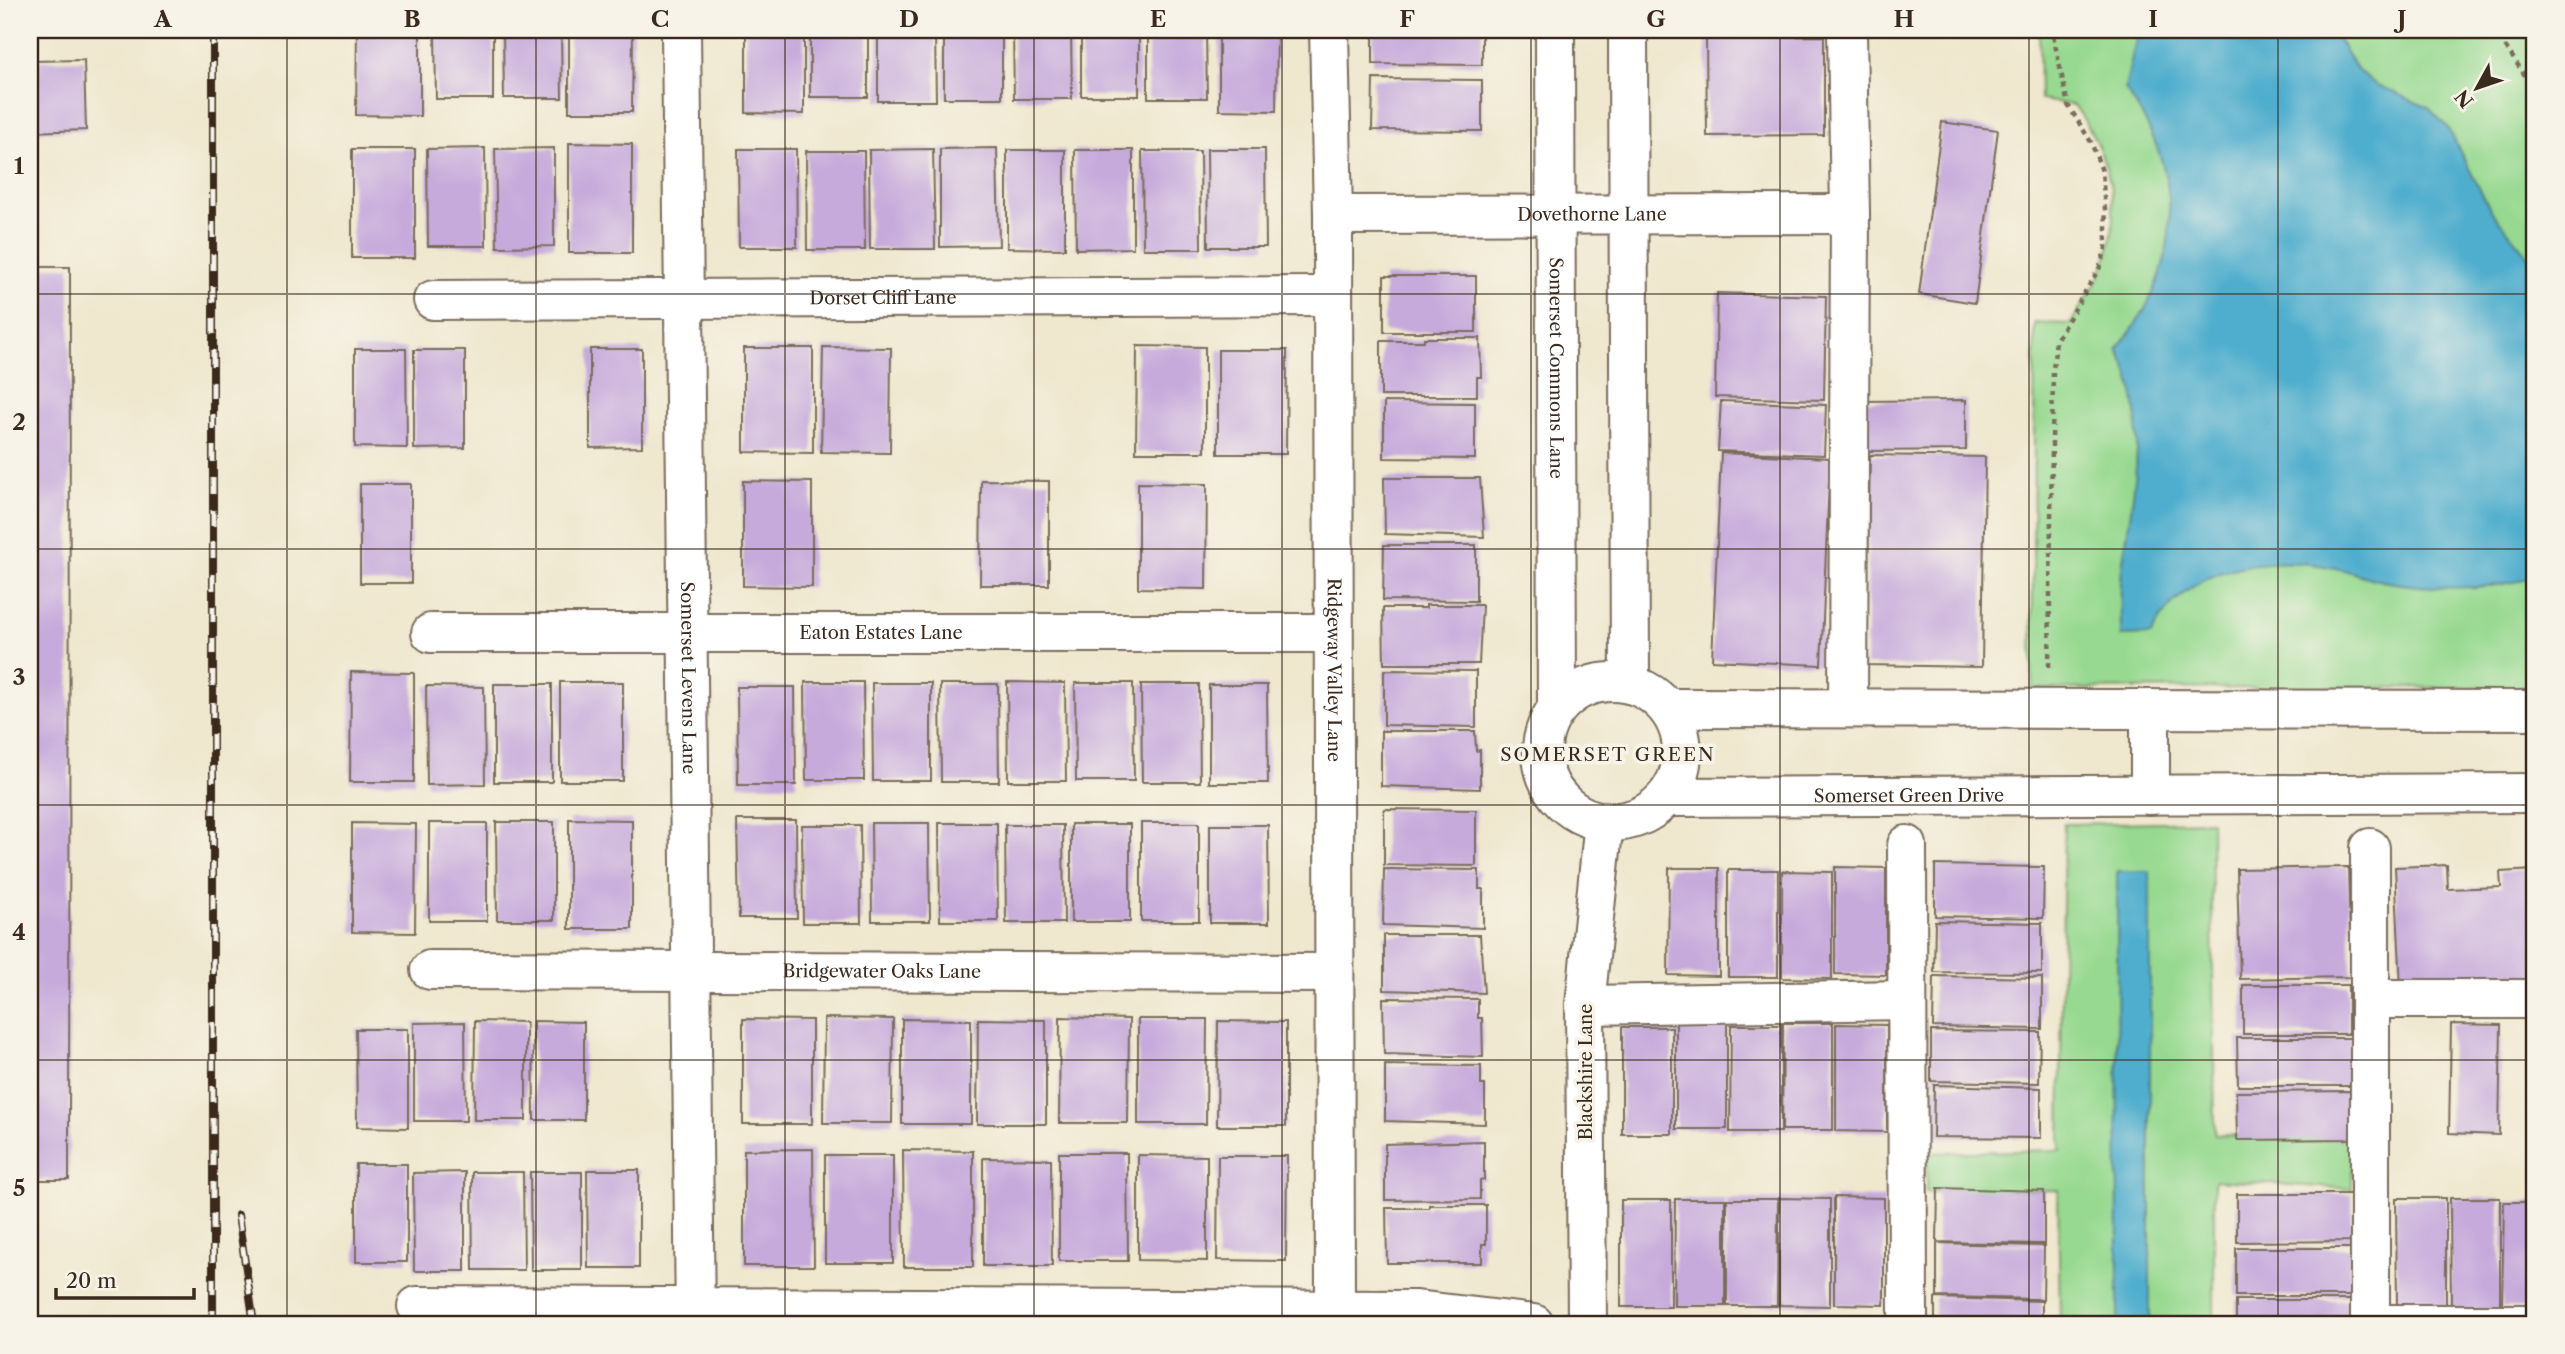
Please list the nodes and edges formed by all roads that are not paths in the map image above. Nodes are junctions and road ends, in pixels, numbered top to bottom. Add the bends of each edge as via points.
1 (681, 30) edge
2 (1329, 30) edge
3 (1555, 30) edge
4 (1628, 30) edge
5 (1847, 30) edge
6 (1850, 214) junction
7 (1333, 215) junction
8 (1557, 215) junction
9 (1630, 215) junction
10 (1331, 296) junction
11 (686, 299) junction
12 (433, 300) dead end
13 (431, 633) dead end
14 (689, 633) junction
15 (1332, 633) junction
16 (1630, 684) junction
17 (1557, 707) junction
18 (1668, 708) junction
19 (1847, 708) junction
20 (2150, 709) junction
21 (2535, 710) edge
22 (2535, 793) edge
23 (2150, 795) junction
24 (1667, 797) junction
25 (1604, 821) junction
26 (1907, 845) dead end
27 (2370, 848) dead end
28 (430, 970) dead end
29 (692, 970) junction
30 (1334, 973) junction
31 (2370, 999) junction
32 (2535, 999) edge
33 (1907, 1000) junction
34 (1585, 1005) junction
35 (417, 1306) dead end
36 (1335, 1310) junction
37 (695, 1315) edge
38 (1534, 1324) edge
39 (1587, 1324) edge
40 (1908, 1324) edge
41 (2535, 1324) edge

1 - 11 street, Somerset Levens Lane
2 - 7 street, Ridgeway Valley Lane
3 - 8 street, Somerset Commons Lane
4 - 9 street
5 - 6 street
6 - 9 street, Dovethorne Lane
6 - 19 street
7 - 8 street, Dovethorne Lane
7 - 10 street, Ridgeway Valley Lane
8 - 9 street, Dovethorne Lane
8 - 17 street, Somerset Commons Lane
9 - 16 street
10 - 11 street, Dorset Cliff Lane
10 - 15 street, Ridgeway Valley Lane
11 - 12 street, Dorset Cliff Lane
11 - 14 street, Somerset Levens Lane
13 - 14 street, Eaton Estates Lane
14 - 15 street, Eaton Estates Lane
14 - 29 street, Somerset Levens Lane
15 - 30 street, Ridgeway Valley Lane
16 - 17 street via 1590,684
16 - 18 street via 1651,693
17 - 25 street via 1541,744 1548,783 1575,812
18 - 19 street
18 - 24 street via 1683,753
19 - 20 street
20 - 21 street
20 - 23 street
22 - 23 street, Somerset Green Drive
23 - 24 street, Somerset Green Drive
24 - 25 street via 1634,820
25 - 34 street, Blackshire Lane
26 - 33 street
27 - 31 street
28 - 29 street, Bridgewater Oaks Lane
29 - 30 street, Bridgewater Oaks Lane
29 - 37 street, Somerset Levens Lane
30 - 36 street, Ridgeway Valley Lane
31 - 32 street
31 - 41 street via 2371,1324
33 - 34 street
33 - 40 street
34 - 39 street, Blackshire Lane
35 - 37 street
36 - 37 street
36 - 38 street via 1416,1310

